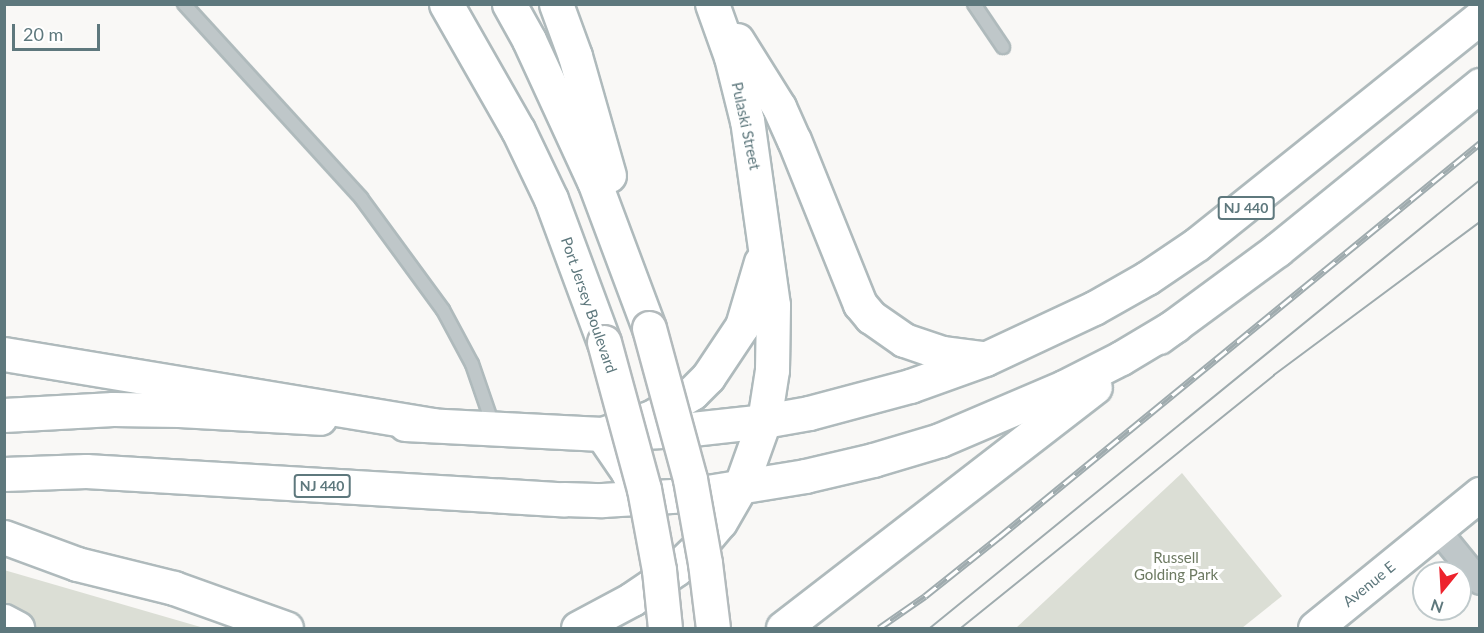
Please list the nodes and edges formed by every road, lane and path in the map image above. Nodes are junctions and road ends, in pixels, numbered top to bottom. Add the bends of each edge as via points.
1 (184, 4) edge
2 (446, 4) edge
3 (509, 4) edge
4 (556, 4) edge
5 (714, 4) edge
6 (974, 4) edge
7 (1479, 17) edge
8 (1003, 47) dead end
9 (1479, 85) edge
10 (764, 250) junction
11 (1176, 325) junction
12 (649, 327) junction
13 (4, 354) edge
14 (985, 359) junction
15 (4, 415) edge
16 (764, 421) junction
17 (433, 425) junction
18 (494, 429) junction
19 (602, 434) junction
20 (4, 474) edge
21 (740, 488) junction
22 (1479, 494) edge
23 (640, 498) junction
24 (1437, 529) junction
25 (4, 537) edge
26 (1479, 582) edge
27 (632, 599) junction
28 (4, 621) edge
29 (17, 628) edge
30 (286, 628) edge
31 (578, 628) edge
32 (665, 628) edge
33 (713, 628) edge
34 (783, 628) edge
35 (1315, 628) edge

1 - 18 lane via 361,198 443,310 472,364
2 - 32 main road, Port Jersey Boulevard, bridge via 518,130 550,199 604,342 644,489
3 - 12 main road via 594,181
4 - 12 main road via 594,116
5 - 10 main road, Pulaski Street via 747,121
5 - 14 main road via 778,107 861,304 871,317 904,340 942,353
6 - 8 lane
7 - 14 main road, NJ 440 via 1197,244 1094,308
9 - 11 main road, NJ 440 via 1277,250
10 - 16 main road, Pulaski Street via 775,332
10 - 19 main road, Pulaski Street via 742,326 708,377 692,393 652,417
11 - 21 main road, NJ 440 via 1064,387 940,440 873,460
11 - 34 main road
12 - 33 main road, bridge via 690,479
13 - 17 main road
14 - 16 main road, NJ 440 via 910,386
15 - 17 main road, NJ 440 via 179,410
16 - 19 main road, NJ 440
16 - 21 main road, Pulaski Street
17 - 18 main road, NJ 440
18 - 19 main road, NJ 440
19 - 23 main road
20 - 23 main road, NJ 440 via 86,471 553,499
21 - 23 main road, NJ 440
21 - 27 main road, Pulaski Street via 720,522 697,549 676,569
22 - 24 main road, Avenue E
23 - 27 main road via 647,550
24 - 26 street
24 - 35 main road, Avenue E
25 - 30 main road via 77,564 174,588
27 - 31 main road, Pulaski Street
28 - 29 main road

